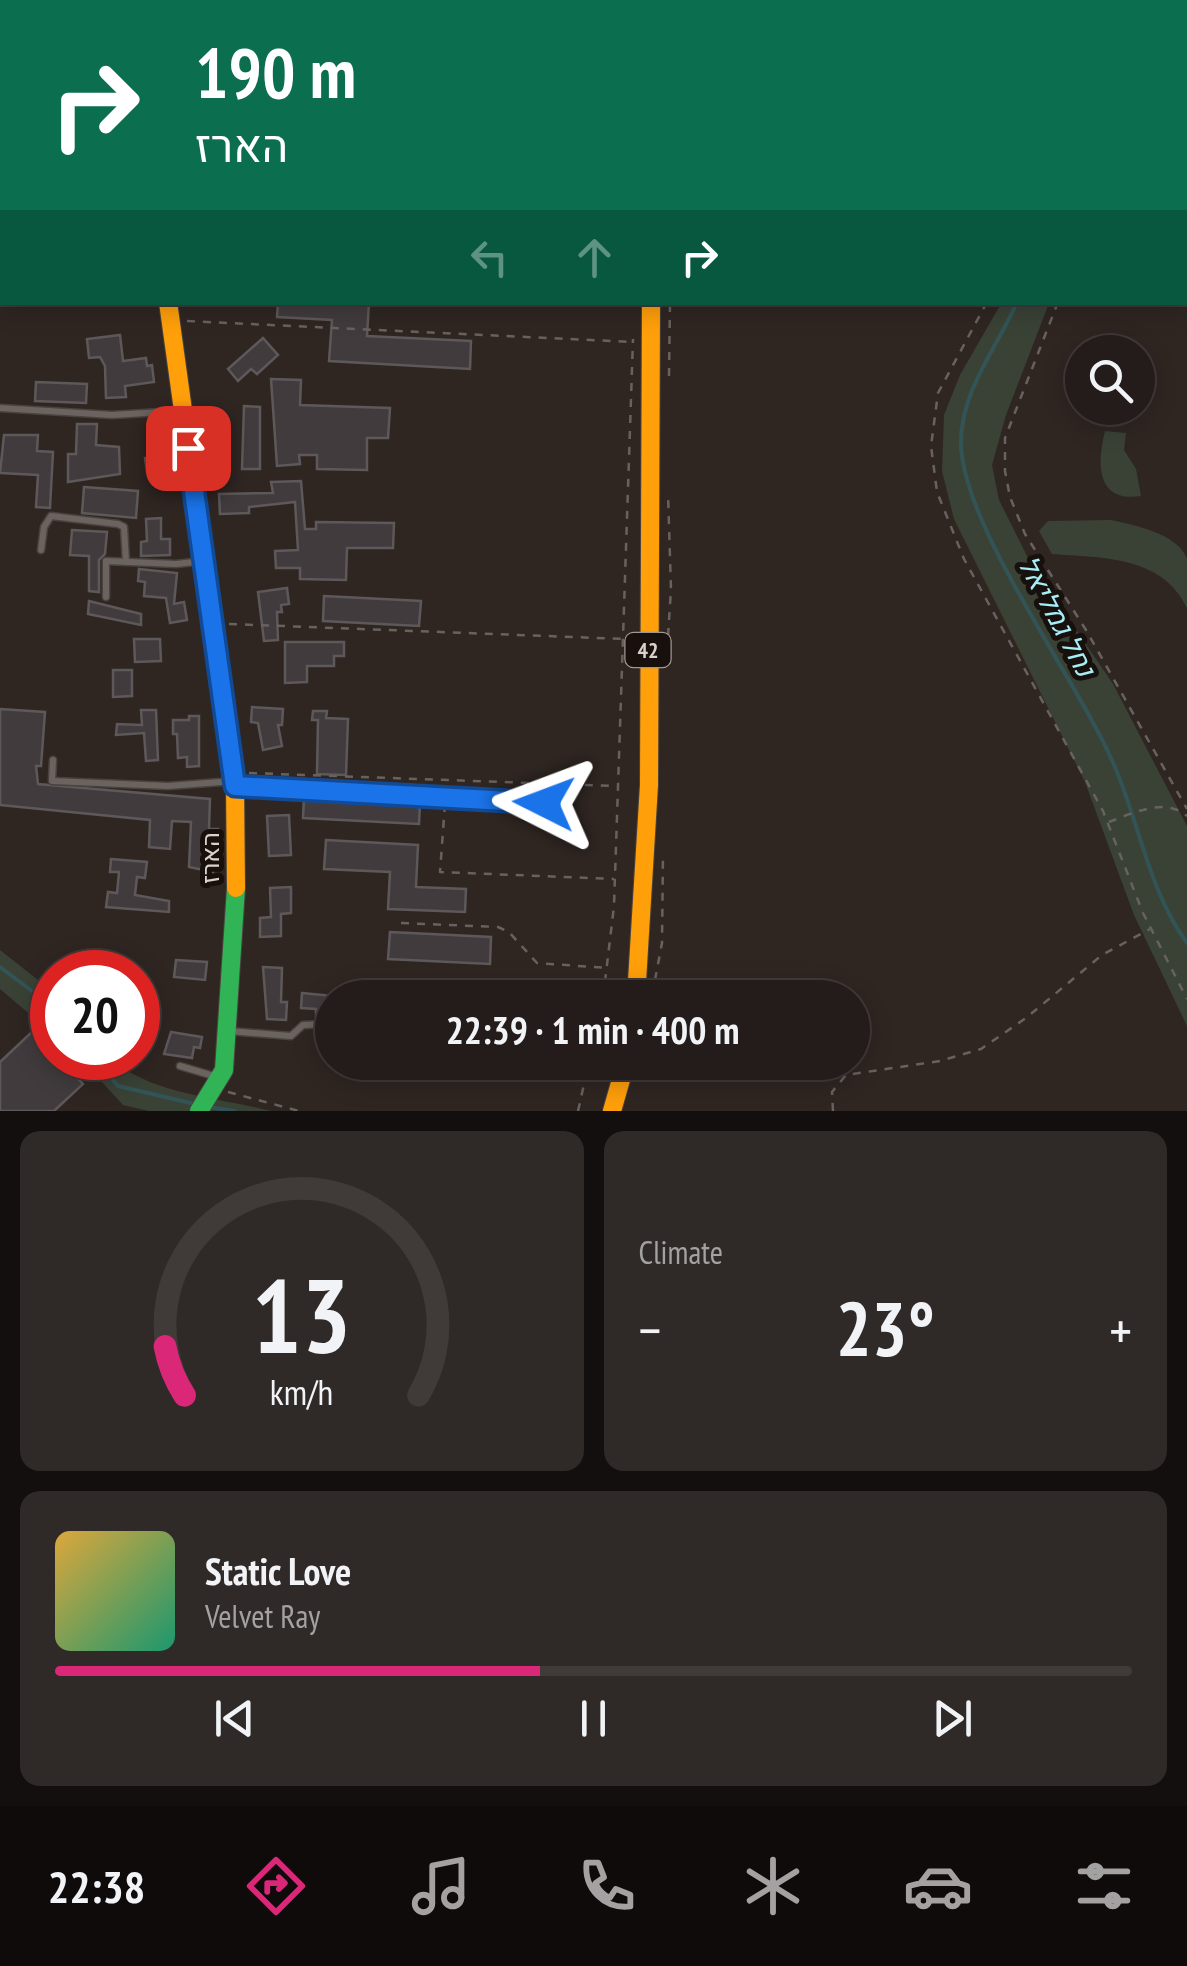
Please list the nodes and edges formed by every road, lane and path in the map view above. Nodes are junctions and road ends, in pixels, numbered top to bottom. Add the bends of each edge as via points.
1 (168, 305) edge
2 (651, 305) edge
3 (985, 305) edge
4 (1057, 305) edge
5 (634, 322) dead end
6 (171, 325) junction
7 (633, 342) junction
8 (0, 408) edge
9 (182, 410) junction
10 (41, 550) dead end
11 (203, 561) junction
12 (126, 562) junction
13 (106, 598) dead end
14 (212, 623) junction
15 (625, 639) junction
16 (53, 760) dead end
17 (234, 780) junction
18 (618, 786) junction
19 (445, 798) junction
20 (544, 803) dead end
21 (1187, 808) edge
22 (1187, 816) edge
23 (1107, 822) junction
24 (614, 878) junction
25 (401, 922) dead end
26 (1152, 928) junction
27 (609, 968) junction
28 (607, 980) edge
29 (637, 980) edge
30 (1187, 999) edge
31 (315, 1024) edge
32 (226, 1030) junction
33 (180, 1066) dead end
34 (585, 1080) edge
35 (621, 1080) edge
36 (211, 1094) edge
37 (299, 1111) edge
38 (578, 1111) edge
39 (612, 1111) edge
40 (833, 1111) edge

1 - 6 main road, הארז
2 - 29 main road, 42 via 649,785
3 - 23 path via 938,393 932,468 964,559
4 - 21 path via 1006,438 1010,497 1025,534
5 - 7 path
6 - 7 path via 183,320
6 - 9 main road, הארז
7 - 15 path
8 - 9 lane via 112,415
9 - 11 main road, הארז
10 - 12 lane via 51,516 118,524 124,527
11 - 12 lane
11 - 14 main road, הארז
12 - 13 lane via 106,561
14 - 15 path
14 - 17 main road, הארז
15 - 18 path
16 - 17 lane via 52,781 168,786
17 - 18 path
17 - 19 lane
17 - 32 main road, הארז via 237,871
18 - 24 path
19 - 20 lane
19 - 24 path via 440,872
22 - 23 path via 1170,807
23 - 26 path
24 - 27 path
25 - 27 path via 498,927 538,964
26 - 30 path
26 - 40 path via 1102,955 981,1049 846,1074 832,1092
27 - 28 path
31 - 32 lane via 291,1036
32 - 36 main road, הארז
33 - 36 lane
34 - 38 path
35 - 39 main road
36 - 37 path

